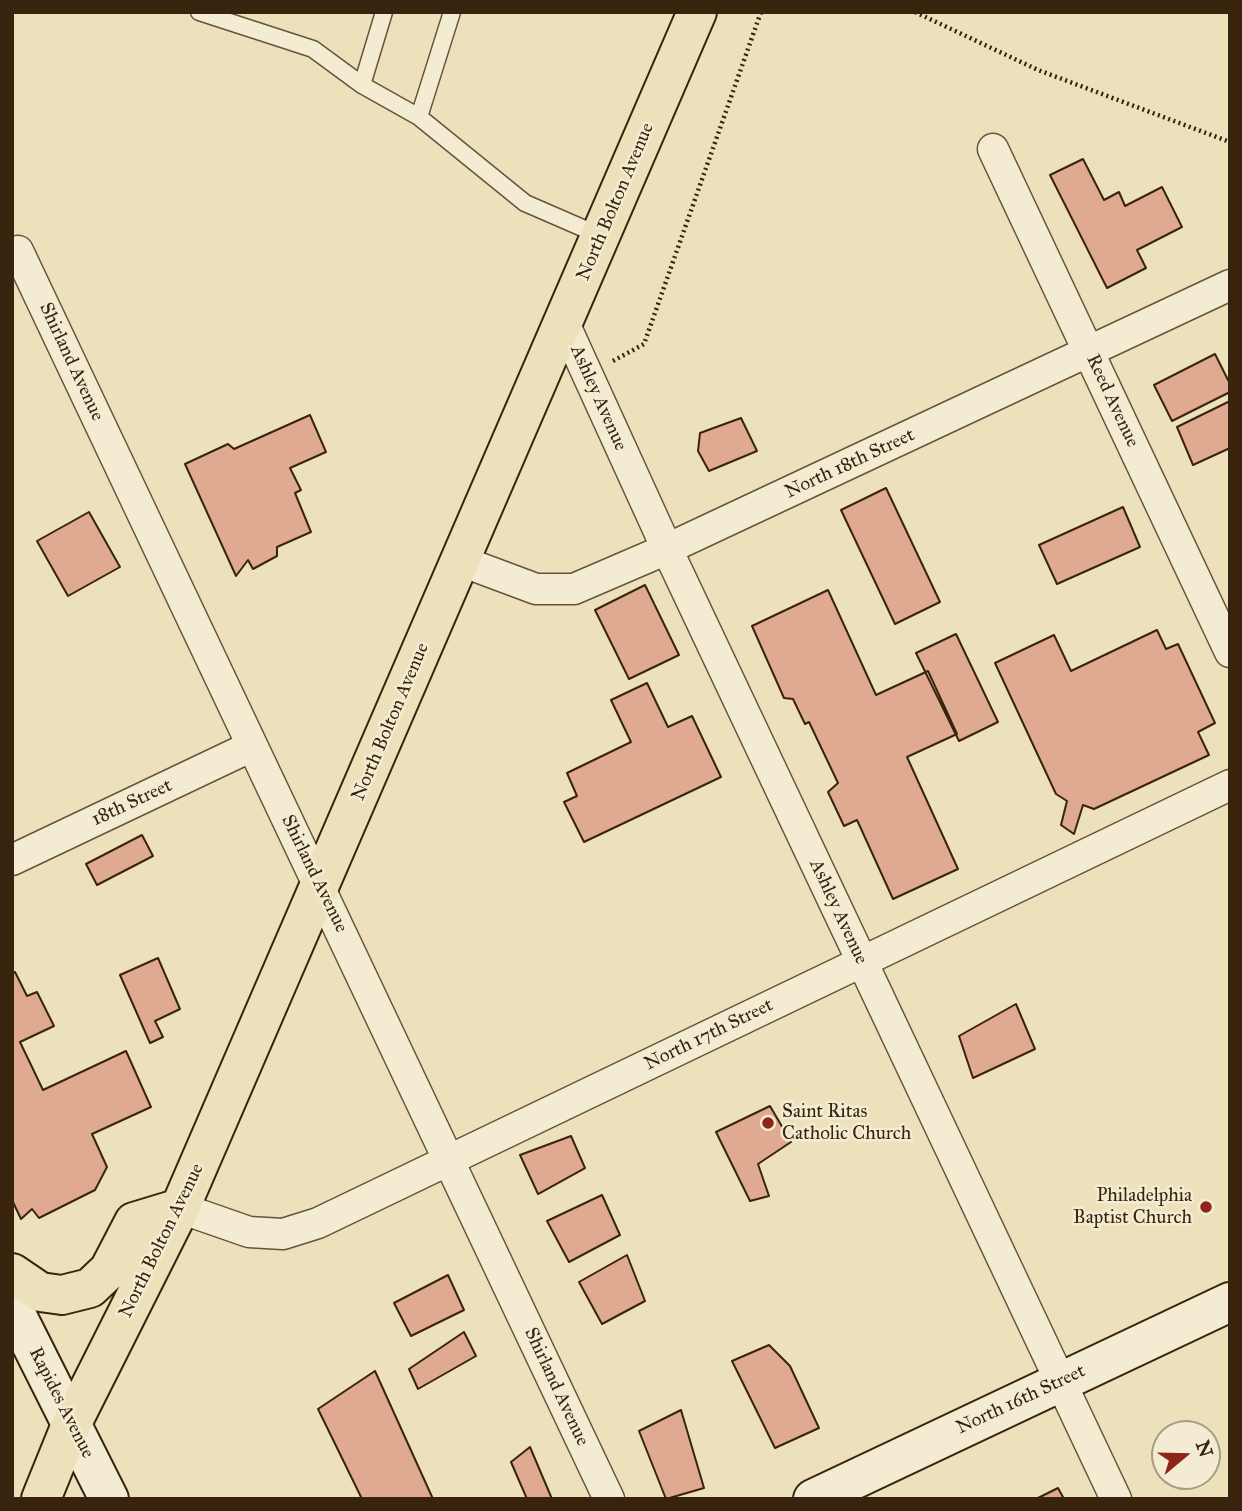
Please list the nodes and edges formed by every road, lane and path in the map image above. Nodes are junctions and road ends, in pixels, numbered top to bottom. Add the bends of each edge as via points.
1 (199, 12) edge
2 (384, 12) edge
3 (452, 12) edge
4 (697, 12) edge
5 (761, 12) edge
6 (915, 12) edge
7 (233, 18) edge
8 (362, 85) junction
9 (419, 117) junction
10 (1230, 142) edge
11 (993, 149) dead end
12 (601, 236) junction
13 (18, 251) dead end
14 (1230, 285) edge
15 (564, 323) junction
16 (1089, 353) junction
17 (588, 374) junction
18 (667, 549) junction
19 (461, 561) junction
20 (1230, 652) edge
21 (252, 746) junction
22 (1230, 785) edge
23 (12, 860) edge
24 (320, 887) junction
25 (862, 961) junction
26 (449, 1161) junction
27 (180, 1208) junction
28 (12, 1273) edge
29 (1230, 1302) edge
30 (15, 1320) edge
31 (1060, 1382) junction
32 (71, 1425) junction
33 (41, 1499) edge
34 (109, 1499) edge
35 (609, 1499) edge
36 (813, 1499) edge
37 (1116, 1499) edge

1 - 7 lane
2 - 8 lane
3 - 9 lane
4 - 12 main road, North Bolton Avenue
5 - 17 path via 644,344
6 - 10 path via 1038,70
7 - 8 lane via 313,49
8 - 9 lane
9 - 12 lane via 525,203
11 - 16 street, Reed Avenue
12 - 15 main road, North Bolton Avenue
13 - 21 street, Shirland Avenue
14 - 16 street, North 18th Street
15 - 17 street, Ashley Avenue
15 - 19 main road, North Bolton Avenue
16 - 18 street, North 18th Street
16 - 20 street, Reed Avenue
17 - 18 street, Ashley Avenue
18 - 19 street, North 18th Street via 574,589 536,589
18 - 25 street, Ashley Avenue
19 - 24 main road, North Bolton Avenue
21 - 23 street, 18th Street
21 - 24 street, Shirland Avenue
22 - 25 street, North 17th Street
24 - 26 street, Shirland Avenue
24 - 27 main road, North Bolton Avenue
25 - 26 street, North 17th Street
25 - 31 street, Ashley Avenue
26 - 27 street, North 17th Street via 318,1223 283,1234 248,1232
26 - 35 street, Shirland Avenue
27 - 28 main road via 134,1222 108,1270 90,1288 62,1295 40,1292
27 - 32 main road, North Bolton Avenue
29 - 31 street, North 16th Street
30 - 32 street, Rapides Avenue
31 - 36 street, North 16th Street
31 - 37 street, Ashley Avenue
32 - 33 main road, North Bolton Avenue
32 - 34 street, Rapides Avenue

